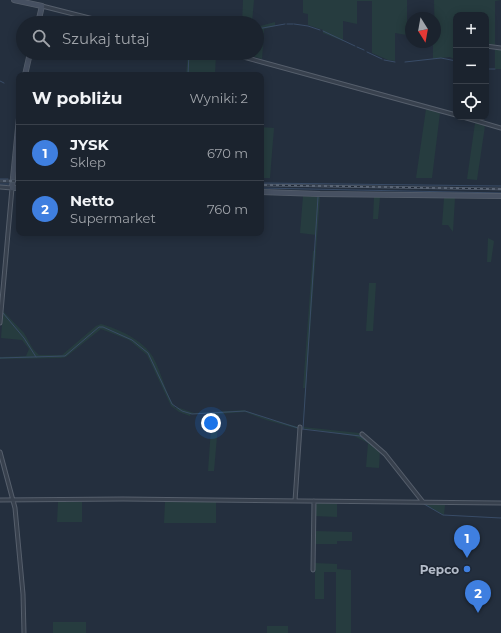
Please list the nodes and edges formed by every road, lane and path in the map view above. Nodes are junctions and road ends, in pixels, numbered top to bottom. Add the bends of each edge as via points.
1 (14, 0) edge
2 (42, 6) junction
3 (40, 16) edge
4 (81, 16) edge
5 (489, 46) edge
6 (501, 48) edge
7 (28, 60) edge
8 (256, 60) edge
9 (26, 72) edge
10 (453, 114) edge
11 (473, 120) edge
12 (501, 128) edge
13 (16, 148) edge
14 (0, 187) edge
15 (12, 188) junction
16 (16, 188) edge
17 (264, 192) edge
18 (501, 196) edge
19 (0, 323) edge
20 (300, 428) dead end
21 (362, 434) dead end
22 (0, 452) edge
23 (0, 500) edge
24 (13, 500) junction
25 (295, 501) junction
26 (314, 501) junction
27 (424, 502) junction
28 (501, 503) edge
29 (313, 570) dead end
30 (24, 633) edge

1 - 2 street
2 - 3 street
2 - 4 street
5 - 6 street
7 - 9 street
8 - 10 street
11 - 12 street
13 - 15 street
14 - 15 street
15 - 16 street
15 - 19 street
17 - 18 street
20 - 25 street
21 - 27 street via 385,454
22 - 24 street
23 - 24 street
24 - 25 street
24 - 30 street via 23,594
25 - 26 street
26 - 27 street
26 - 29 street
27 - 28 street

